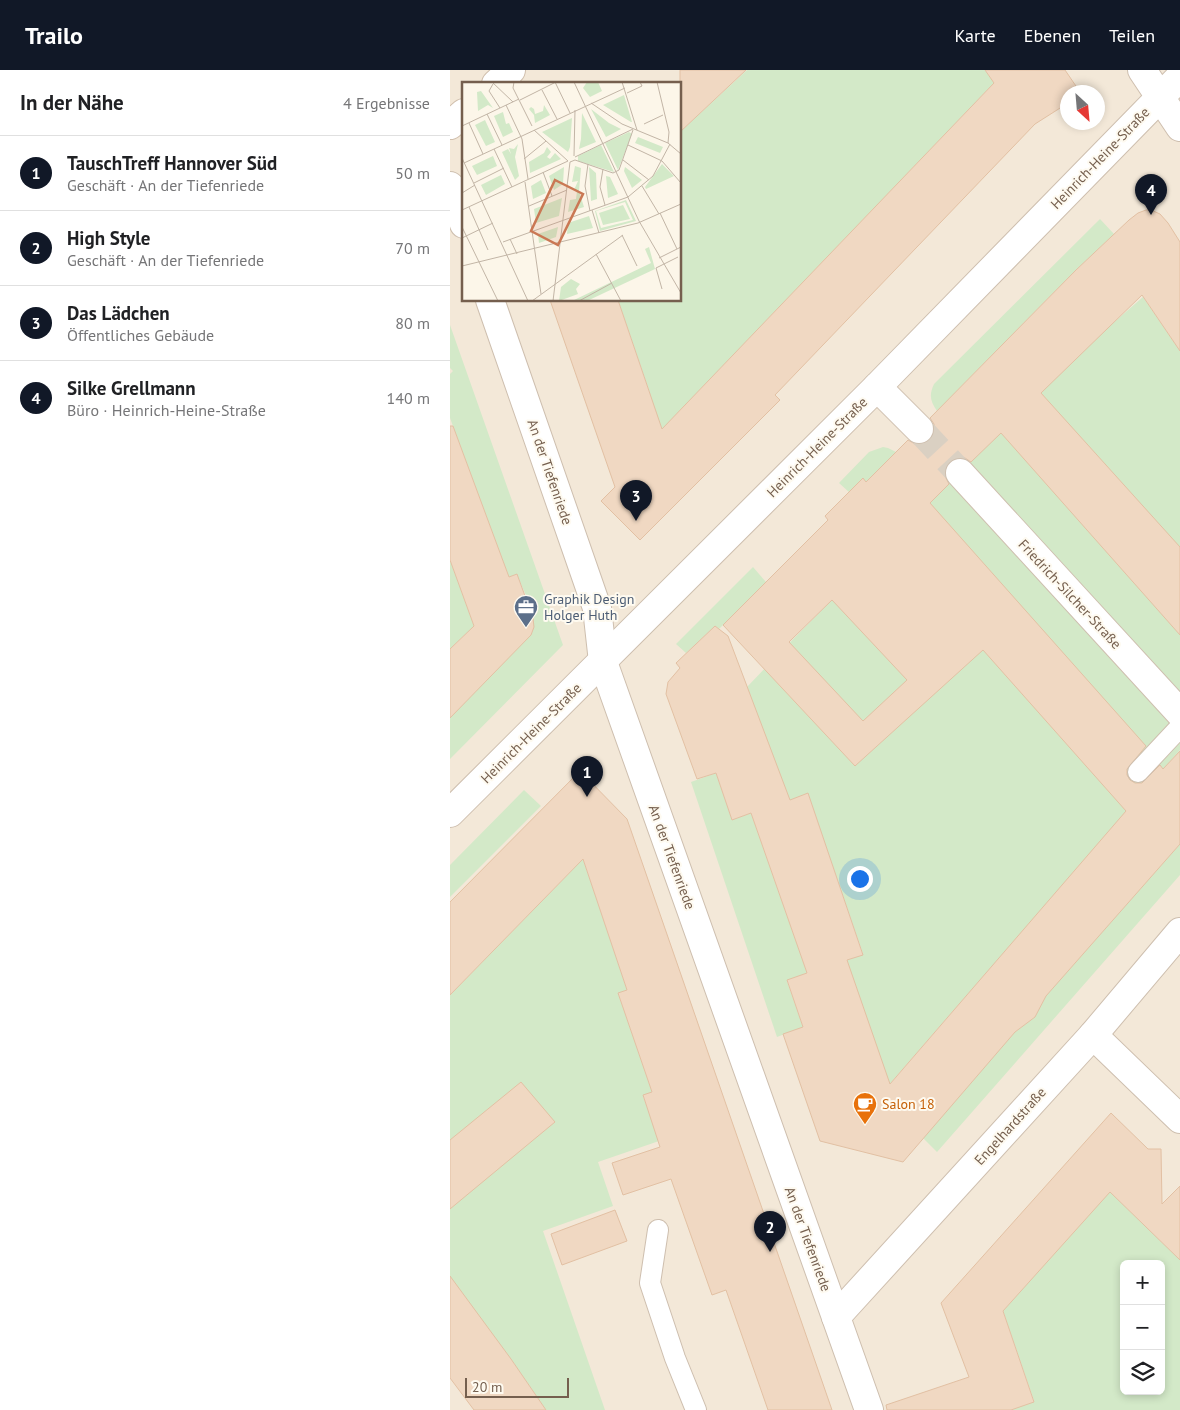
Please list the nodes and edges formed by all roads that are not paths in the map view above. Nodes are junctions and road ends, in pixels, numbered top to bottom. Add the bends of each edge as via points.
1 (511, 70) edge
2 (1142, 70) edge
3 (1180, 77) edge
4 (498, 82) edge
5 (1160, 97) junction
6 (462, 115) edge
7 (450, 125) edge
8 (1180, 127) edge
9 (450, 186) edge
10 (462, 219) edge
11 (490, 301) edge
12 (876, 387) junction
13 (919, 430) tunnel mouth
14 (960, 474) tunnel mouth
15 (603, 662) junction
16 (1180, 713) edge
17 (1180, 727) edge
18 (1138, 772) dead end
19 (450, 813) edge
20 (1180, 932) edge
21 (1093, 1035) junction
22 (1180, 1119) edge
23 (658, 1230) dead end
24 (836, 1317) junction
25 (696, 1410) edge
26 (869, 1410) edge

1 - 4 street
2 - 5 street
3 - 5 street, Heinrich-Heine-Straße
5 - 8 street
5 - 12 street, Heinrich-Heine-Straße
6 - 7 street
9 - 10 street
11 - 15 street, An der Tiefenriede via 597,608
12 - 13 street
12 - 15 street, Heinrich-Heine-Straße
14 - 16 street, Friedrich-Silcher-Straße
15 - 19 street, Heinrich-Heine-Straße
15 - 24 street, An der Tiefenriede
17 - 18 lane
20 - 21 street, Engelhardstraße
21 - 22 street
21 - 24 street, Engelhardstraße
23 - 25 lane via 650,1284
24 - 26 street, An der Tiefenriede

